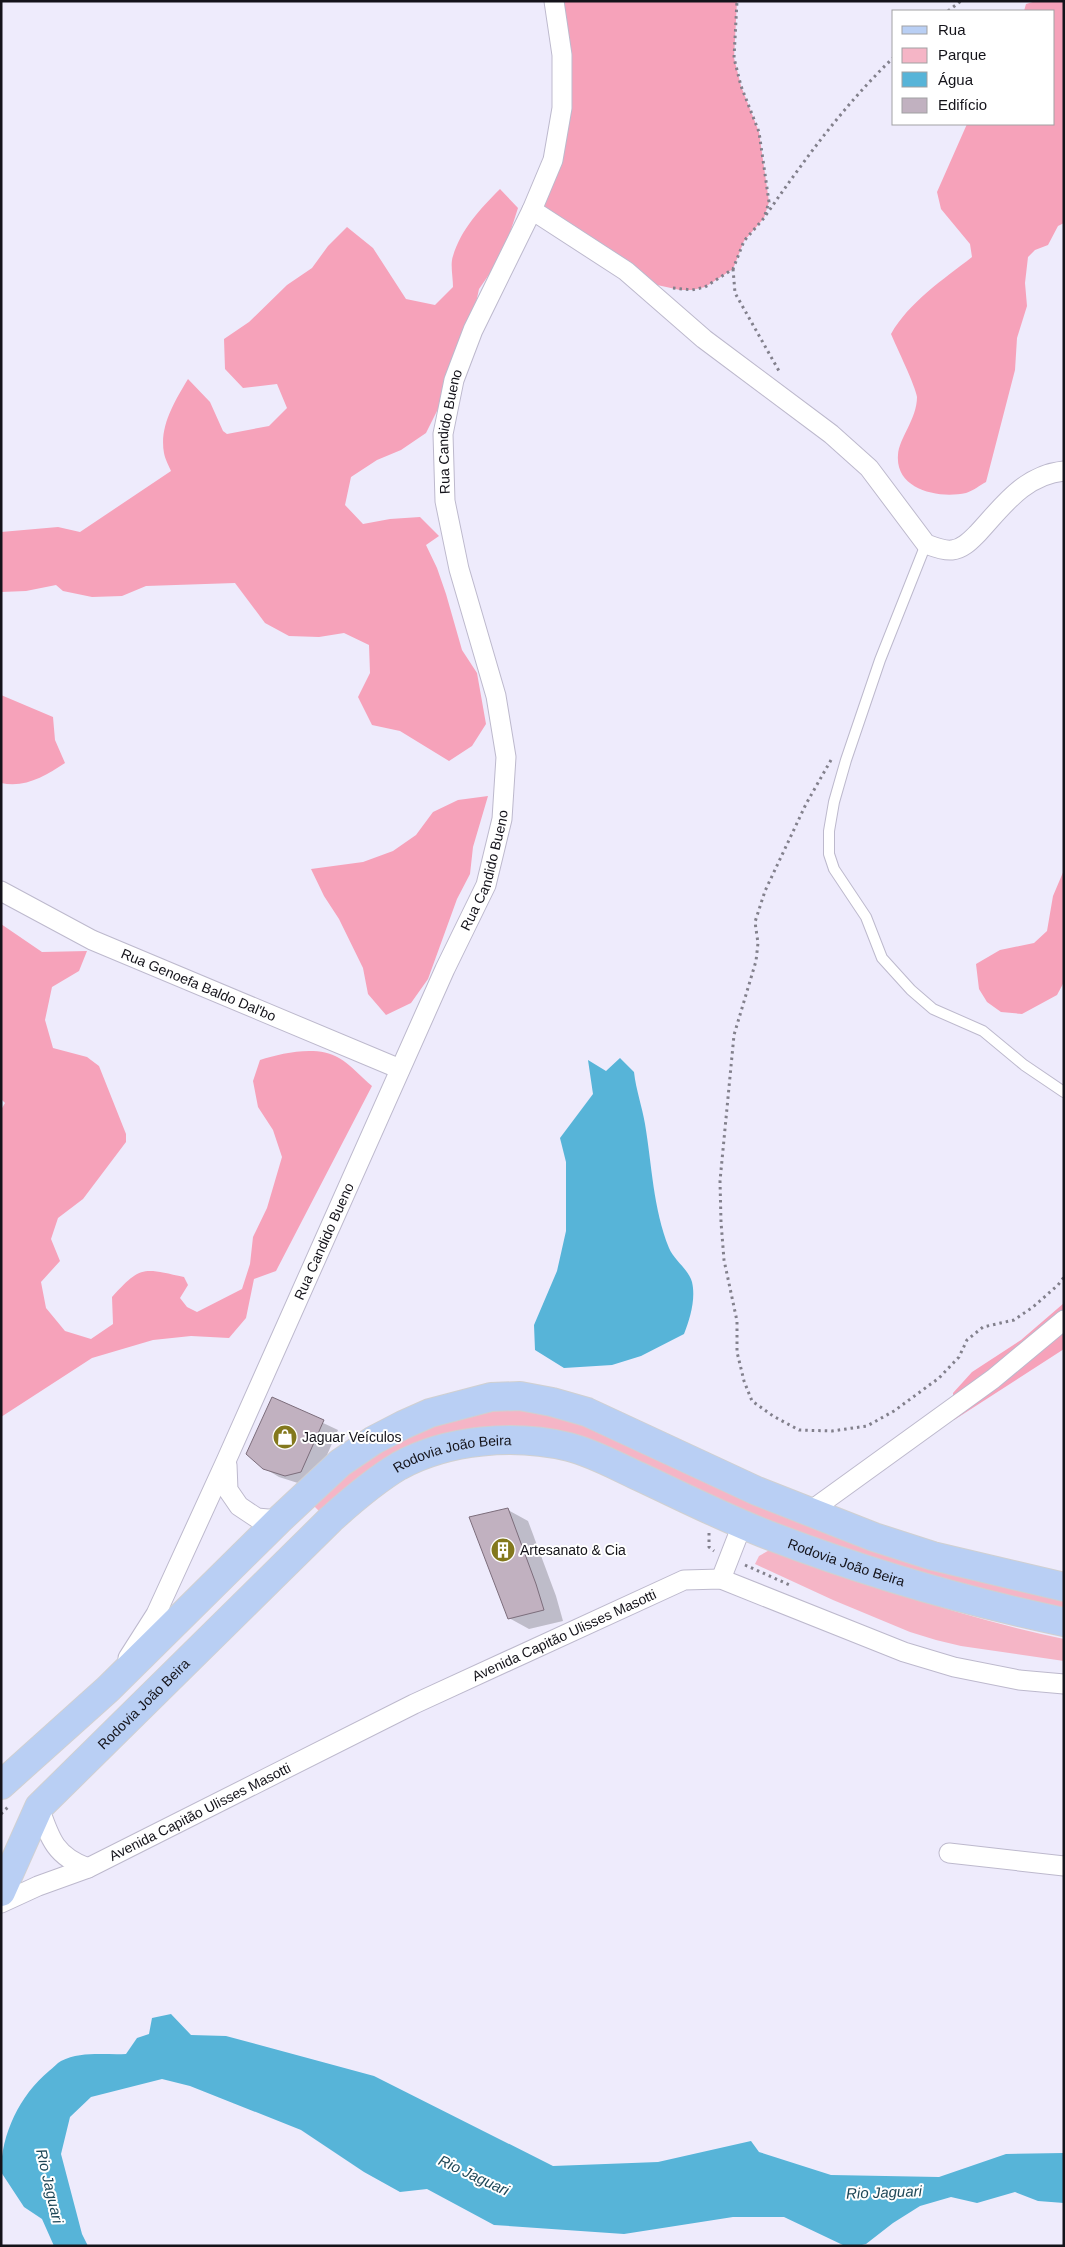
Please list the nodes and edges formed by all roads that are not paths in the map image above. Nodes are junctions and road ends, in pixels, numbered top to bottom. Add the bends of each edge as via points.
1 (554, 1) edge
2 (532, 210) junction
3 (1064, 471) edge
4 (926, 544) junction
5 (1, 891) edge
6 (400, 1069) junction
7 (1064, 1092) edge
8 (1064, 1320) edge
9 (226, 1461) junction
10 (809, 1512) junction
11 (279, 1520) junction
12 (742, 1525) junction
13 (722, 1579) junction
14 (1064, 1587) edge
15 (1064, 1622) edge
16 (1064, 1684) edge
17 (108, 1689) junction
18 (18, 1797) edge
19 (949, 1853) dead end
20 (1064, 1866) edge
21 (88, 1868) junction
22 (1, 1892) edge
23 (1, 1903) edge

1 - 2 street, Rua Candido Bueno via 562,55 562,108 553,160
2 - 4 street via 626,271 704,339 831,434 869,468
2 - 6 street, Rua Candido Bueno via 473,330 454,380 443,434 446,501 459,569 496,696 506,756 502,819 486,885
3 - 4 street via 1049,473 1019,488 967,544 953,550
4 - 7 lane via 880,660 846,760 834,802 829,854 834,869 866,917 882,958 911,990 933,1009 983,1031
5 - 6 street, Rua Genoefa Baldo Dal'bo via 92,940
6 - 9 street, Rua Candido Bueno
8 - 10 street via 993,1379
9 - 11 street via 228,1490 239,1506 257,1518
9 - 17 street, Rua Candido Bueno via 156,1614
10 - 11 main road, Rodovia João Beira via 587,1412 520,1396 491,1397 463,1403 403,1424 340,1463
10 - 14 main road, Rodovia João Beira via 933,1556
11 - 17 main road, Rodovia João Beira
12 - 13 street
12 - 15 main road, Rodovia João Beira via 880,1576
12 - 18 main road, Rodovia João Beira via 570,1448 538,1442 499,1441 469,1443 432,1452 400,1466 362,1491
13 - 16 street, Avenida Capitão Ulisses Masotti via 904,1652 954,1667 1019,1680
13 - 21 street, Avenida Capitão Ulisses Masotti via 684,1580 635,1602 414,1704
17 - 18 main road, Rodovia João Beira
18 - 21 street via 48,1834 55,1848 71,1862
18 - 22 main road, Rodovia João Beira
19 - 20 street
21 - 23 street, Avenida Capitão Ulisses Masotti

